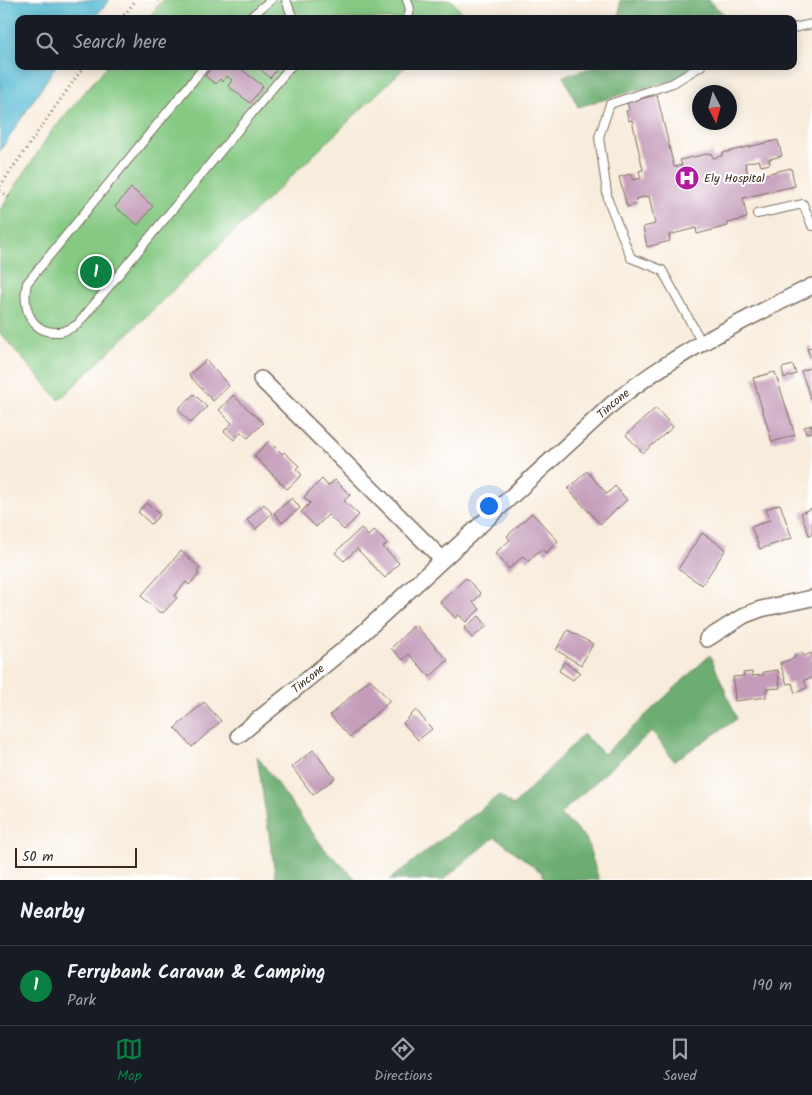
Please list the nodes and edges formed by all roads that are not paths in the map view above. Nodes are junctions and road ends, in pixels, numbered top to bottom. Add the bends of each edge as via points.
1 (271, 0) edge
2 (286, 0) edge
3 (407, 0) edge
4 (253, 15) edge
5 (292, 15) edge
6 (409, 15) edge
7 (812, 24) edge
8 (797, 27) edge
9 (201, 70) edge
10 (288, 70) edge
11 (694, 70) edge
12 (757, 214) dead end
13 (812, 226) edge
14 (812, 286) edge
15 (702, 343) junction
16 (261, 379) dead end
17 (442, 559) junction
18 (812, 598) edge
19 (706, 639) dead end
20 (239, 735) dead end

1 - 4 lane
2 - 5 lane
3 - 6 lane
7 - 8 lane
9 - 10 lane via 27,283 26,310 32,321 44,329 60,332 77,325
11 - 15 lane via 673,83 610,104 599,137 608,200 631,258 662,270
12 - 13 lane via 803,204
14 - 15 street, Tincone
15 - 17 street, Tincone via 646,376 612,404
16 - 17 street
17 - 20 street, Tincone via 353,642
18 - 19 street via 745,615

